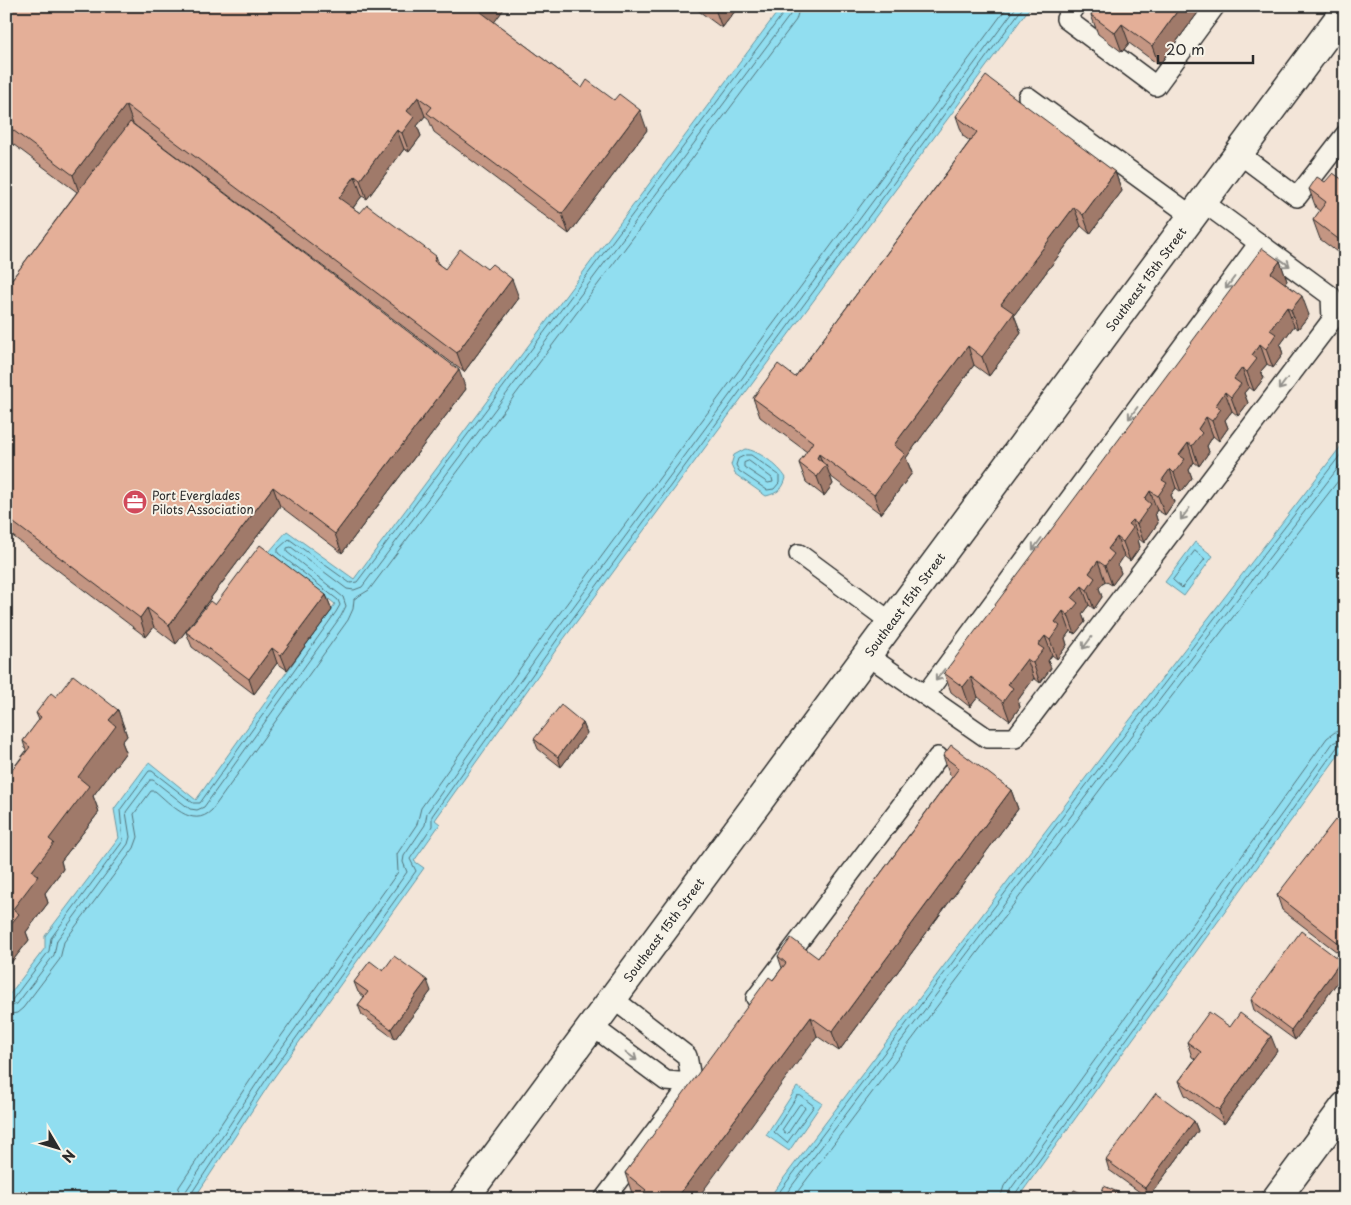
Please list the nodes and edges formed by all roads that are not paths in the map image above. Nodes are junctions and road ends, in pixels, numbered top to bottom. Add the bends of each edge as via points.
1 (1075, 6) edge
2 (1215, 6) edge
3 (1345, 10) edge
4 (1028, 97) dead end
5 (1345, 135) edge
6 (1238, 154) junction
7 (1198, 209) junction
8 (1259, 244) junction
9 (799, 554) dead end
10 (891, 622) junction
11 (867, 654) junction
12 (925, 695) junction
13 (938, 757) dead end
14 (612, 998) junction
15 (746, 1012) edge
16 (592, 1026) junction
17 (704, 1067) edge
18 (692, 1083) junction
19 (1345, 1106) edge
20 (464, 1199) edge
21 (604, 1199) edge
22 (1276, 1199) edge

1 - 2 lane via 1066,19 1156,86
3 - 6 street, Southeast 15th Street
4 - 7 lane
5 - 6 lane via 1297,197
6 - 7 street, Southeast 15th Street
7 - 8 lane
7 - 10 street, Southeast 15th Street
8 -> 12 lane
8 -> 12 lane via 1331,296 1332,320 1015,738 987,738
9 - 10 lane
10 - 11 street, Southeast 15th Street
11 - 12 lane
11 - 14 street, Southeast 15th Street
13 - 15 lane
14 - 16 street, Southeast 15th Street
14 - 18 lane via 687,1056
16 -> 18 lane via 666,1082
16 - 20 street, Southeast 15th Street
17 - 18 lane
18 - 21 lane
19 - 22 street

